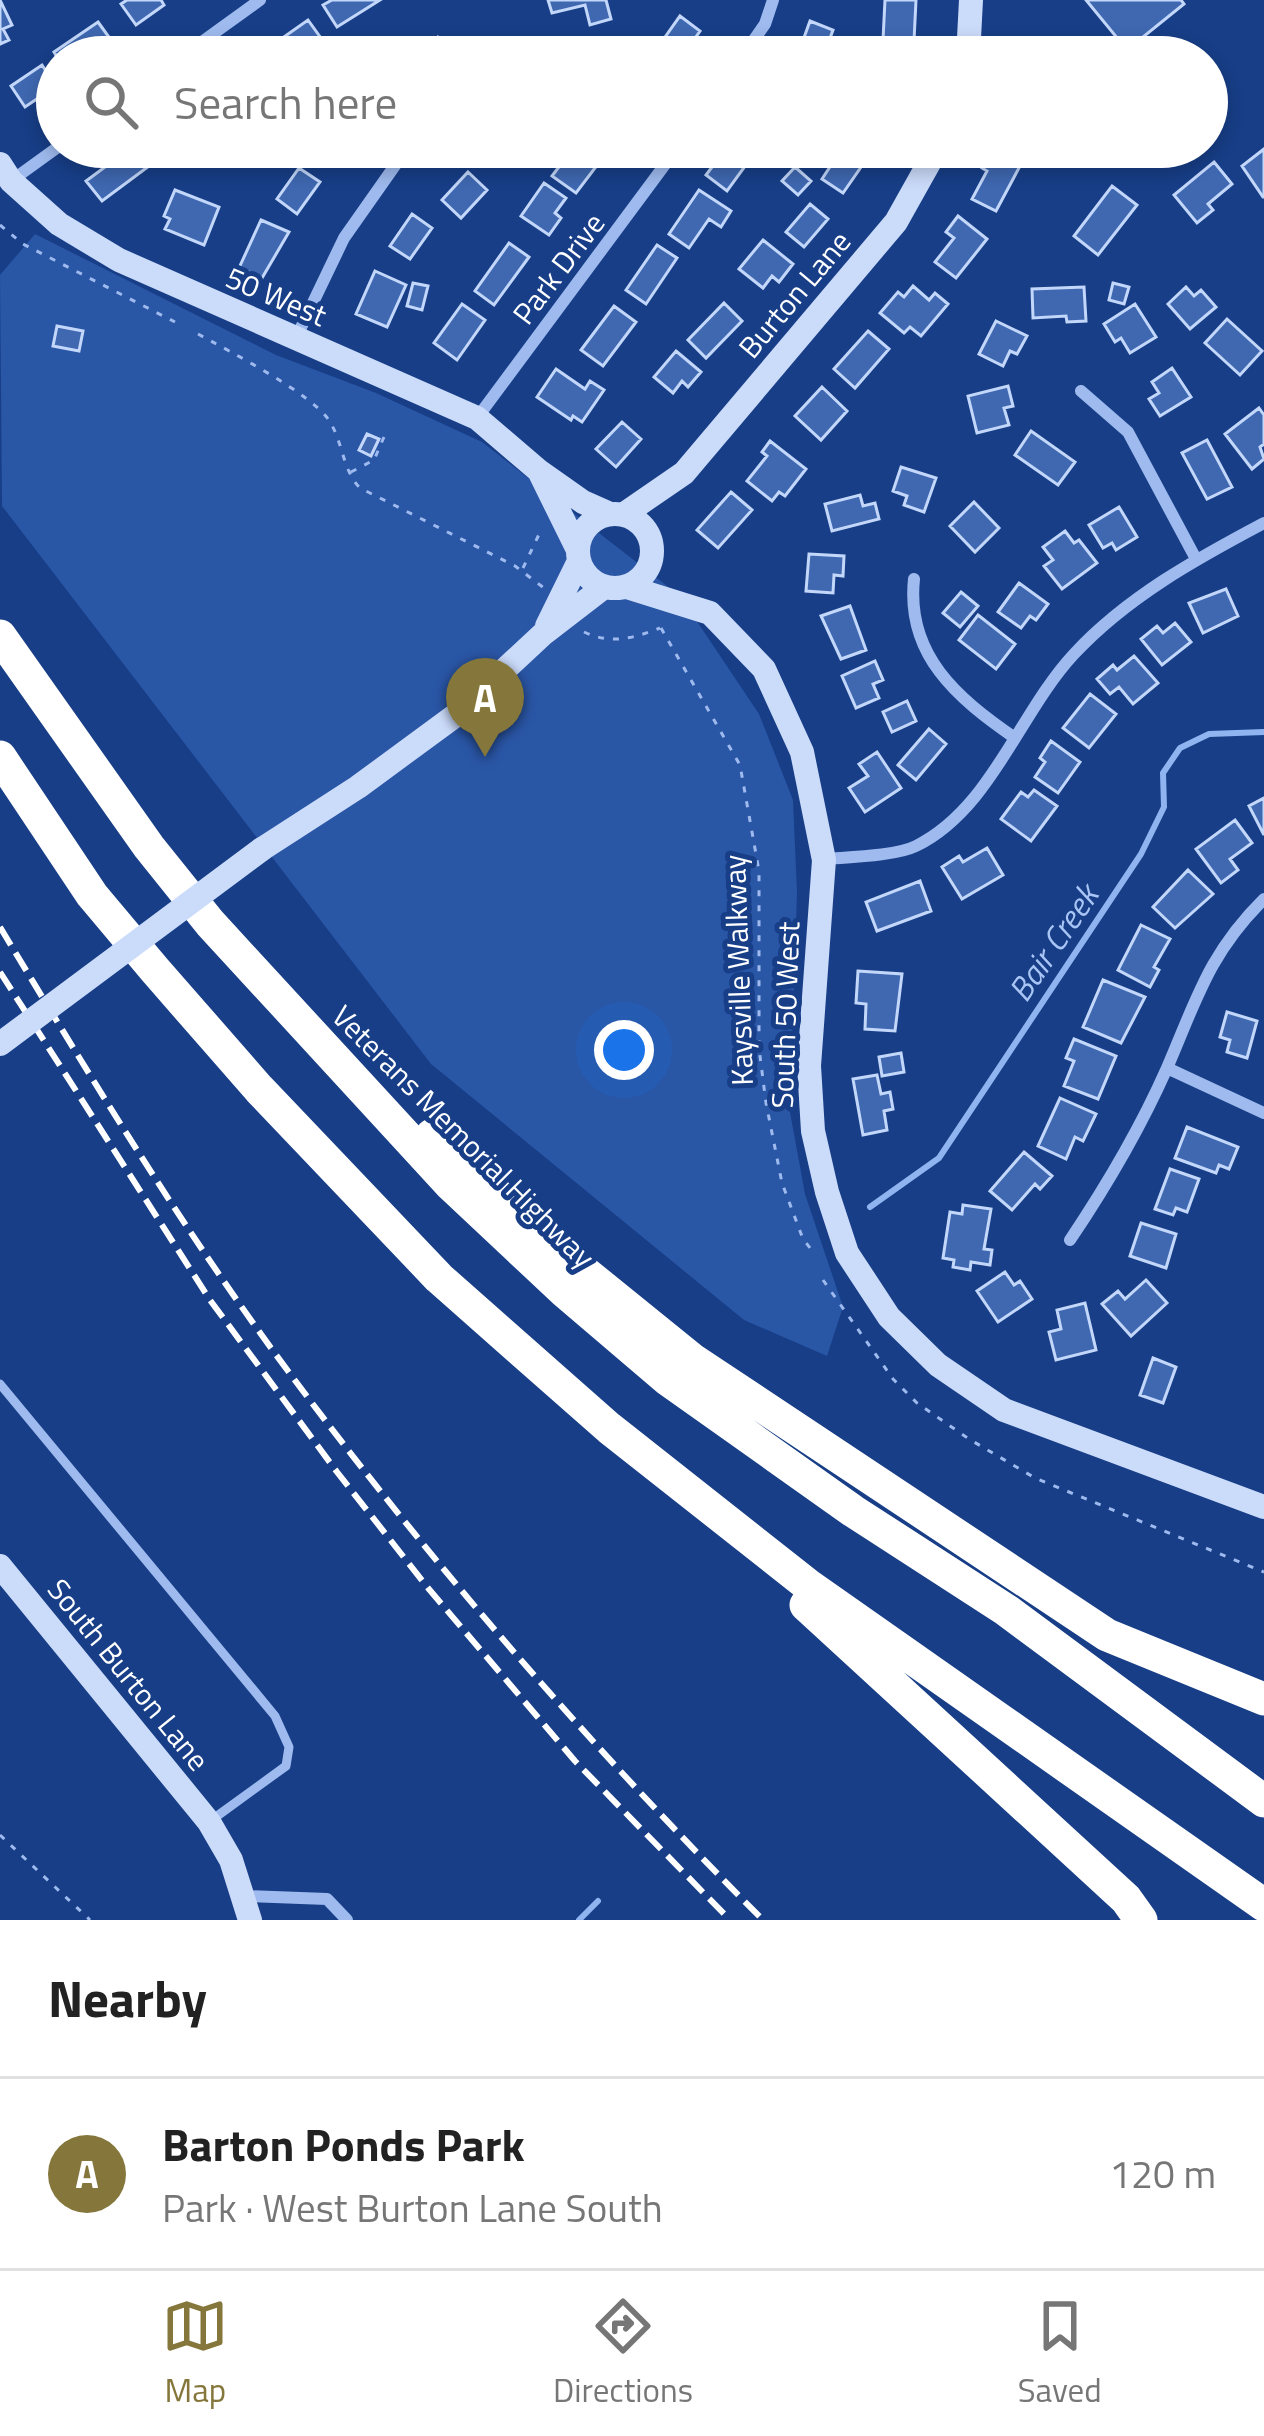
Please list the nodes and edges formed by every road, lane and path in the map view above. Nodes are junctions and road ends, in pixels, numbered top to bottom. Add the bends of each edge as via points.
1 (260, 0) edge
2 (773, 0) edge
3 (971, 0) edge
4 (210, 36) edge
5 (757, 36) edge
6 (969, 36) edge
7 (36, 158) edge
8 (393, 168) edge
9 (662, 168) edge
10 (926, 168) edge
11 (6, 172) edge
12 (0, 225) edge
13 (175, 322) dead end
14 (198, 334) dead end
15 (296, 338) junction
16 (1081, 391) dead end
17 (477, 418) junction
18 (384, 437) dead end
19 (538, 471) junction
20 (350, 473) junction
21 (684, 473) junction
22 (616, 514) junction
23 (544, 522) dead end
24 (1264, 523) edge
25 (651, 544) junction
26 (578, 555) junction
27 (1196, 559) junction
28 (522, 570) junction
29 (914, 579) dead end
30 (615, 587) junction
31 (550, 593) dead end
32 (690, 604) junction
33 (665, 615) dead end
34 (576, 625) dead end
35 (661, 628) junction
36 (543, 634) junction
37 (0, 636) edge
38 (1015, 738) junction
39 (0, 757) edge
40 (824, 860) junction
41 (1264, 899) edge
42 (240, 956) junction
43 (0, 1044) edge
44 (1167, 1068) junction
45 (1264, 1113) edge
46 (1070, 1240) dead end
47 (814, 1252) dead end
48 (823, 1280) dead end
49 (0, 1384) edge
50 (609, 1428) junction
51 (1264, 1508) edge
52 (0, 1565) edge
53 (1264, 1572) edge
54 (1264, 1699) edge
55 (1264, 1801) edge
56 (209, 1822) junction
57 (0, 1835) edge
58 (1264, 1905) edge
59 (247, 1908) edge
60 (90, 1920) edge
61 (347, 1920) edge
62 (1142, 1920) edge

1 - 4 street
2 - 5 street
3 - 6 street
7 - 11 street
8 - 15 street via 344,238
9 - 17 street, Park Drive
10 - 21 street, Burton Lane via 896,222
11 - 15 street, 50 West via 59,224 119,260
12 - 13 path
14 - 20 path via 324,413
15 - 17 street, 50 West
16 - 27 street via 1128,432
17 - 19 street, 50 West
18 - 20 path via 374,460
19 - 22 street, 50 West
19 - 26 street, 50 West
20 - 28 path via 360,488
21 - 22 street, Burton Lane
21 - 25 street, Burton Lane
22 - 25 street via 634,519
22 - 26 street via 588,525
23 - 28 path
24 - 27 street
25 - 30 street via 646,572
25 - 32 street, South 50 West
26 - 30 street via 593,582
26 - 36 street
27 - 38 street via 1120,611 1072,657
28 - 31 path
29 - 38 street via 910,611 929,656 975,711
30 - 32 street, South 50 West
30 - 36 street
32 - 40 street, South 50 West via 764,669 802,752
33 - 35 path
34 - 35 path via 602,640
35 - 47 path, Kaysville Walkway via 740,765 759,871 766,1103 782,1183
36 - 43 street, bridge via 456,715
37 - 42 highway, Veterans Memorial Highway via 149,847
38 - 40 street via 960,815 914,848
39 - 50 highway via 92,895 259,1089 439,1278
40 - 51 street, South 50 West via 809,1066 813,1131 847,1252 889,1317 938,1365 1004,1410
41 - 44 street via 1225,942
42 - 54 highway via 562,1254 693,1360 1107,1636
42 - 55 highway, Veterans Memorial Highway via 452,1185 667,1379 1006,1610
44 - 45 street
44 - 46 street via 1113,1177
48 - 53 path via 893,1379 969,1439 1035,1478
49 - 56 lane via 275,1716 289,1747 286,1766
50 - 58 highway via 808,1585
50 - 62 highway
52 - 56 street, South Burton Lane
56 - 59 street, South Burton Lane
57 - 60 path
59 - 61 street via 327,1899

